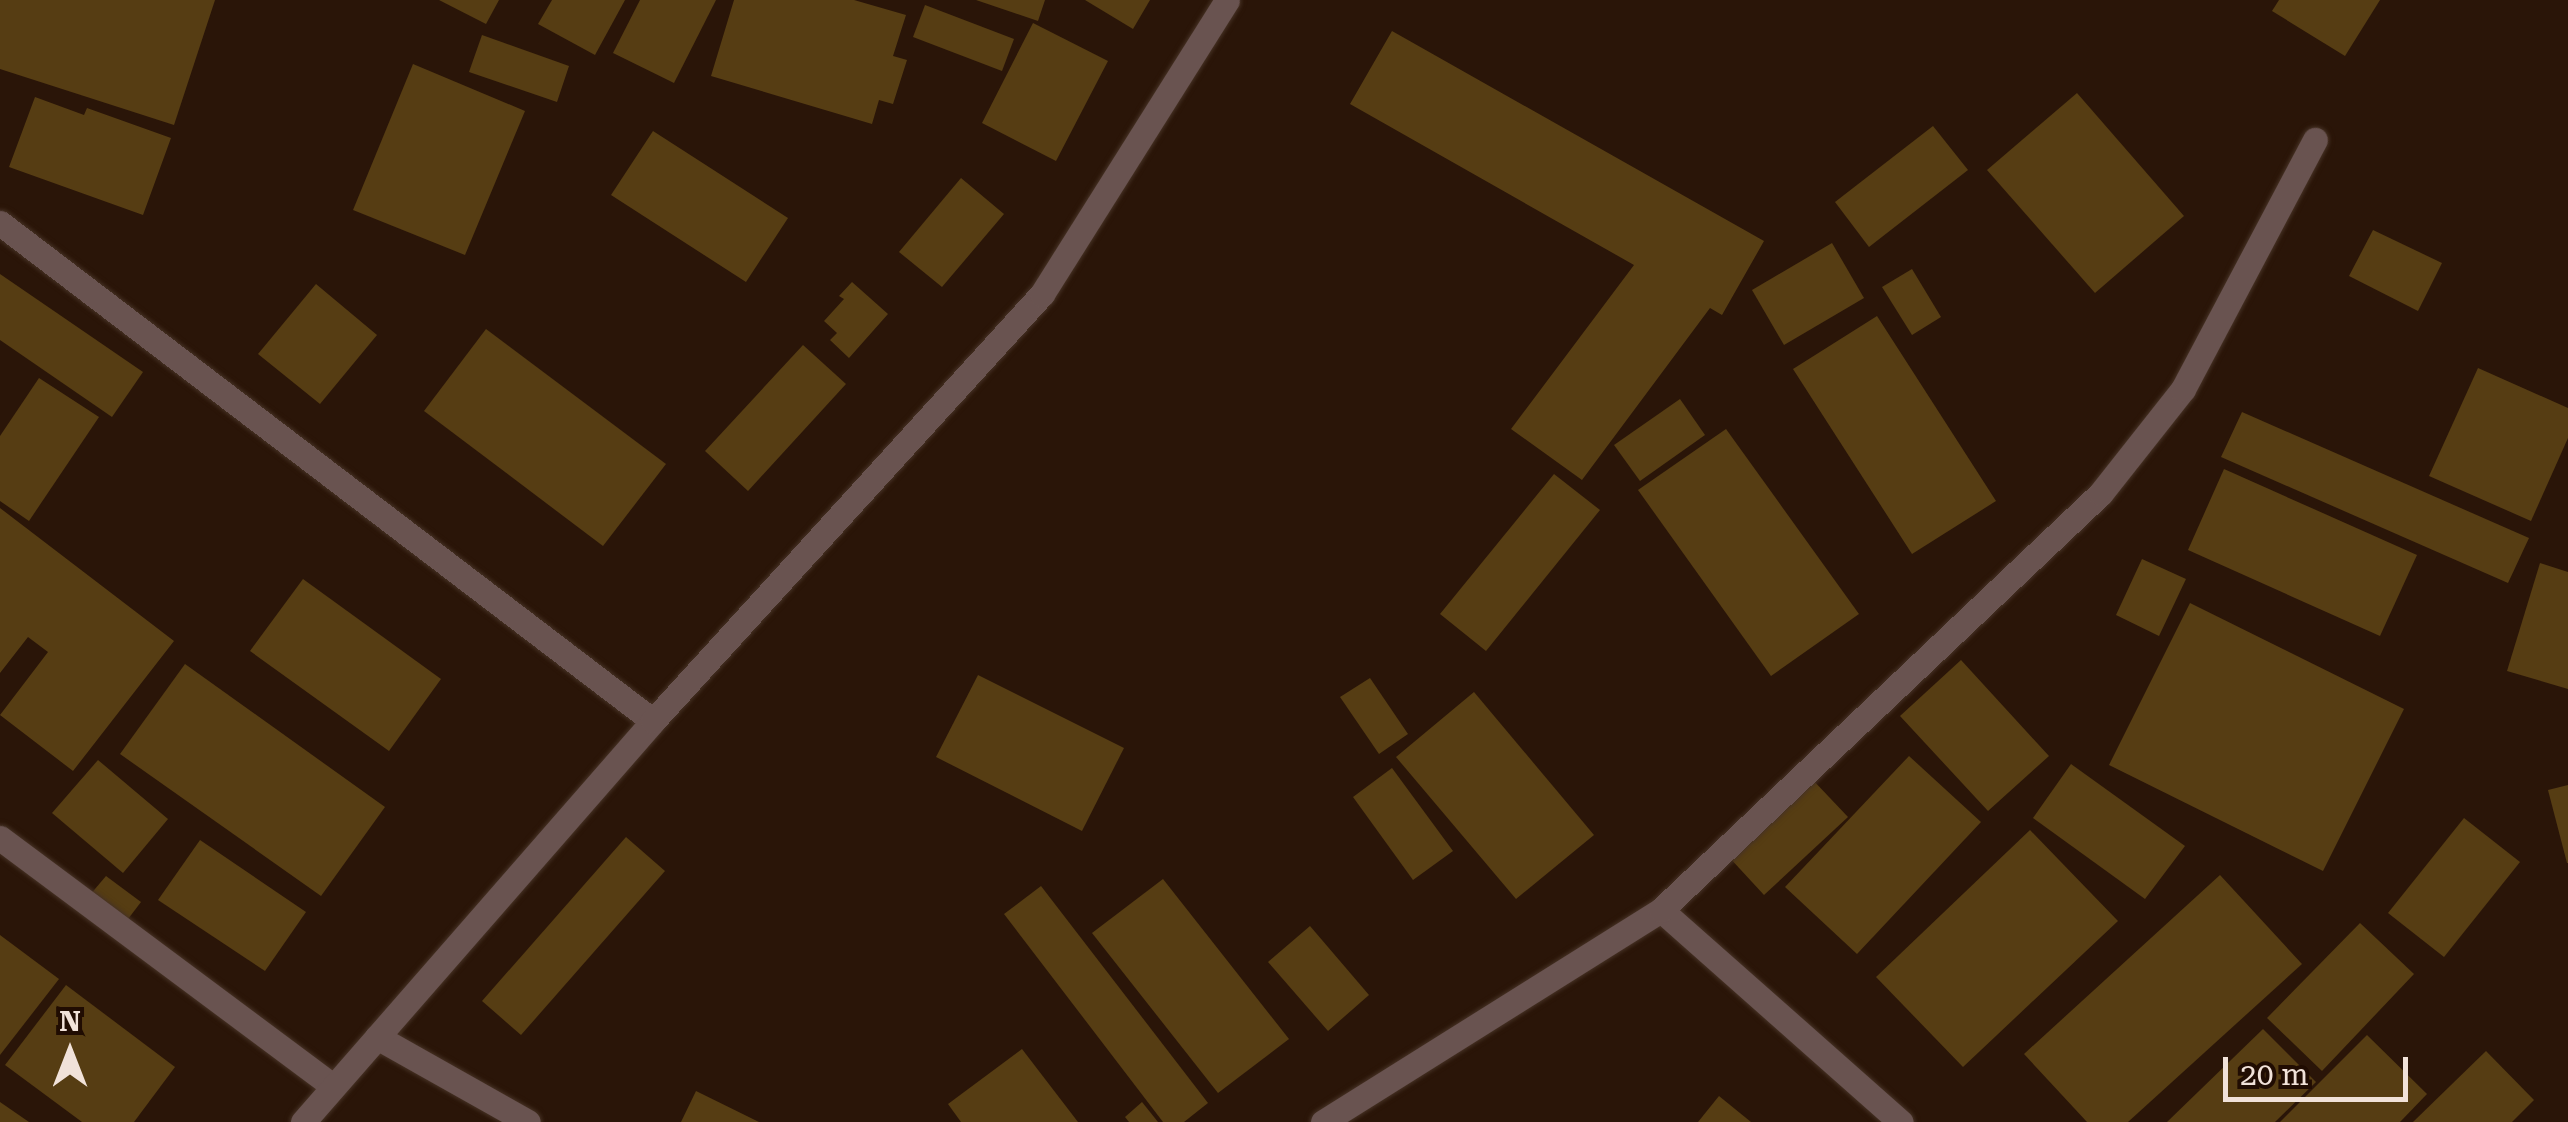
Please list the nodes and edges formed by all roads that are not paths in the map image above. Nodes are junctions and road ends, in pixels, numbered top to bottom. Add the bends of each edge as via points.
1 (1227, 0) edge
2 (2314, 140) dead end
3 (0, 223) edge
4 (653, 721) junction
5 (0, 838) edge
6 (1661, 910) junction
7 (378, 1037) junction
8 (331, 1085) junction
9 (303, 1122) edge
10 (528, 1122) edge
11 (1322, 1122) edge
12 (1901, 1122) edge

1 - 4 street via 1042,294
2 - 6 street via 2183,388 2101,493
3 - 4 street
4 - 7 street
5 - 8 street
6 - 11 street
6 - 12 street
7 - 8 street
7 - 10 street
8 - 9 street

